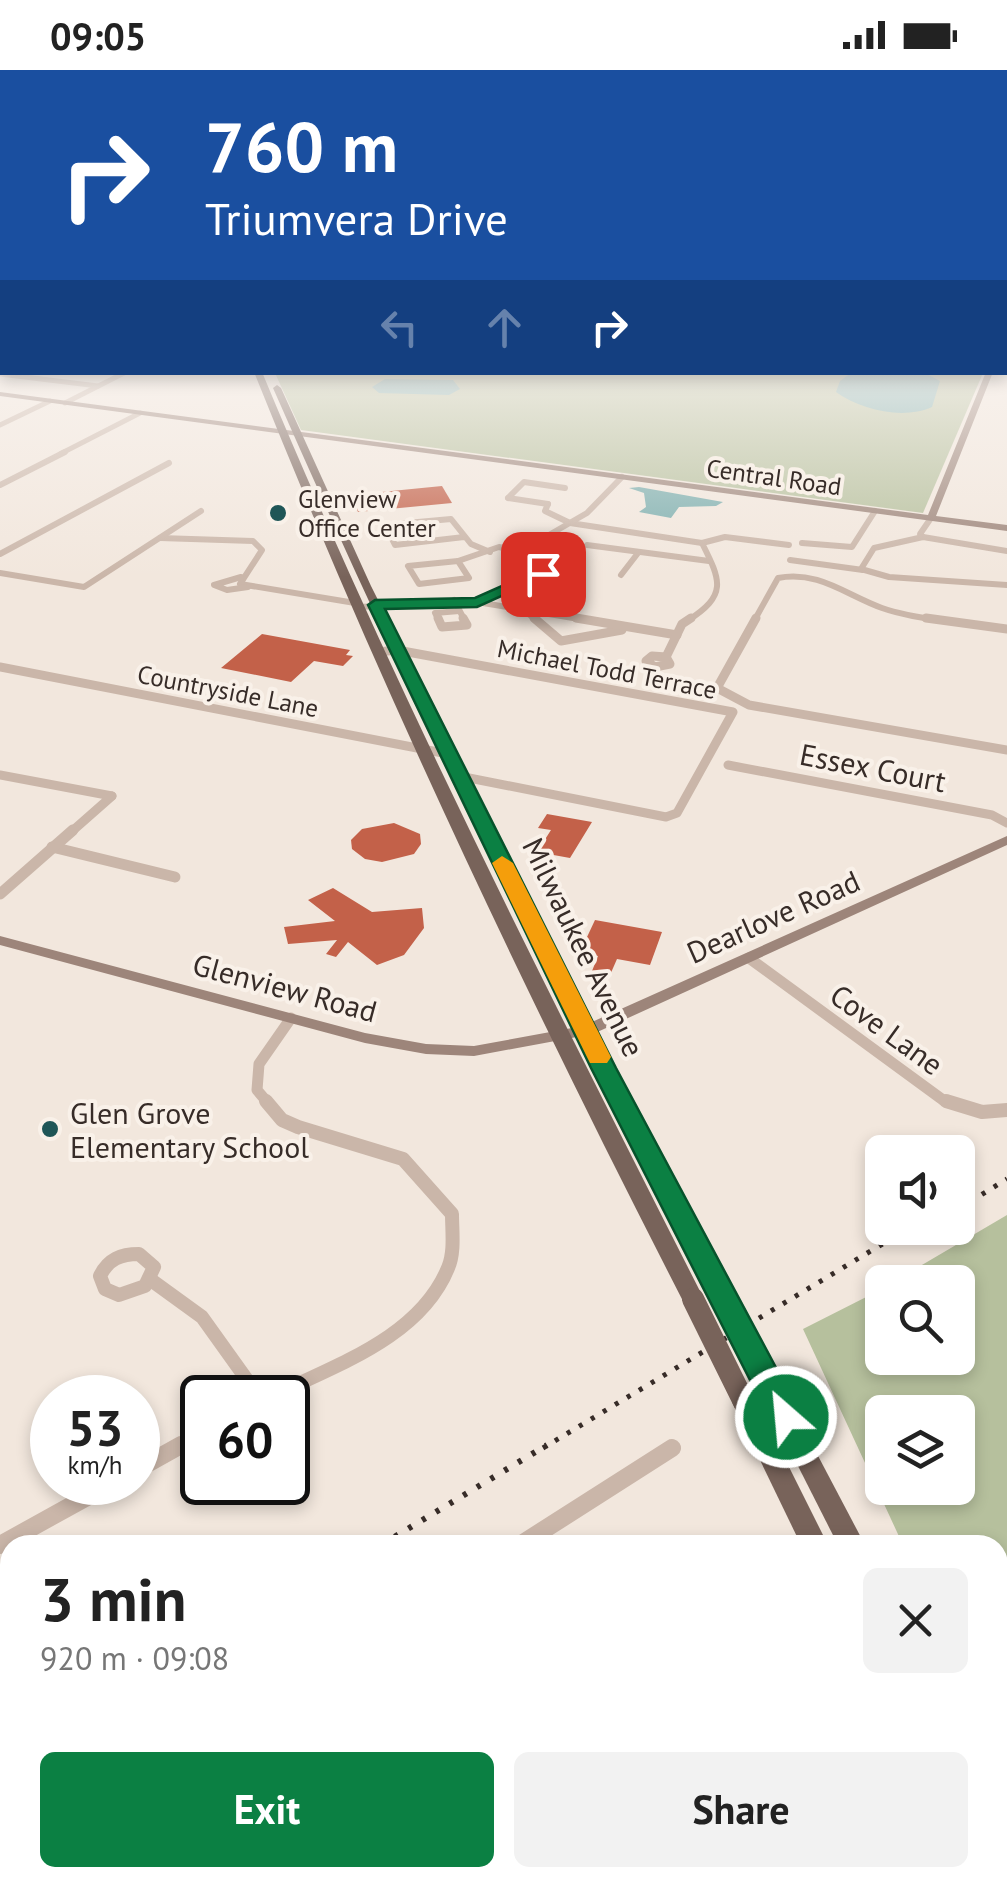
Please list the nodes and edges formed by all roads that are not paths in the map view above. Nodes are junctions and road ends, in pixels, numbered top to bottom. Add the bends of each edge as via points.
1 (37, 407) edge
2 (100, 407) edge
3 (272, 407) edge
4 (285, 407) edge
5 (976, 407) edge
6 (140, 412) junction
7 (0, 425) edge
8 (282, 432) junction
9 (297, 434) junction
10 (170, 463) dead end
11 (300, 474) junction
12 (622, 477) junction
13 (0, 485) edge
14 (324, 495) junction
15 (548, 504) junction
16 (875, 510) junction
17 (201, 511) dead end
18 (931, 518) junction
19 (570, 524) junction
20 (1007, 528) edge
21 (464, 537) junction
22 (923, 537) junction
23 (160, 538) junction
24 (702, 542) junction
25 (802, 543) dead end
26 (586, 545) dead end
27 (788, 545) dead end
28 (490, 552) junction
29 (1007, 552) edge
30 (638, 553) junction
31 (0, 554) edge
32 (544, 558) junction
33 (709, 560) junction
34 (790, 560) dead end
35 (458, 561) junction
36 (862, 570) junction
37 (0, 572) edge
38 (621, 574) dead end
39 (241, 576) junction
40 (1007, 585) edge
41 (248, 587) junction
42 (354, 600) junction
43 (454, 600) junction
44 (477, 602) junction
45 (375, 605) junction
46 (524, 610) junction
47 (459, 611) dead end
48 (631, 628) junction
49 (1007, 629) edge
50 (677, 634) junction
51 (398, 650) junction
52 (378, 652) junction
53 (666, 657) dead end
54 (0, 666) edge
55 (424, 750) junction
56 (1007, 750) edge
57 (448, 754) junction
58 (728, 765) dead end
59 (0, 775) edge
60 (460, 776) junction
61 (1007, 824) edge
62 (1007, 840) edge
63 (52, 847) junction
64 (174, 877) dead end
65 (0, 894) edge
66 (0, 940) edge
67 (749, 958) junction
68 (291, 1018) junction
69 (587, 1030) junction
70 (560, 1038) junction
71 (1007, 1110) edge
72 (151, 1280) dead end
73 (244, 1375) edge
74 (310, 1376) edge
75 (672, 1448) dead end
76 (72, 1505) edge
77 (18, 1535) edge
78 (536, 1535) edge
79 (810, 1535) edge
80 (847, 1535) edge

1 - 7 street
2 - 6 main road, Central Road
3 - 8 main road, Milwaukee Avenue
4 - 9 main road, Milwaukee Avenue
5 - 18 main road
6 - 8 main road, Central Road
6 - 13 street
8 - 9 main road, Central Road
8 - 11 main road, Milwaukee Avenue
9 - 12 main road, Central Road
9 - 14 main road, Milwaukee Avenue
10 - 31 street
11 - 14 main road via 312,493
11 - 42 main road, Milwaukee Avenue
12 - 16 main road, Central Road
12 - 19 street
14 - 45 main road, Milwaukee Avenue
15 - 15 street via 565,488 524,482 508,498
15 - 19 street via 545,512
16 - 18 main road, Central Road
16 - 25 street via 852,548
17 - 23 street
18 - 20 main road, Central Road
18 - 22 street
19 - 24 street
19 - 32 street via 542,539
21 - 21 street via 394,544 386,525 451,519
21 - 28 street
22 - 29 street
22 - 36 street via 874,548
23 - 37 street via 84,587
23 - 39 street via 260,544 260,561
24 - 27 street via 726,537
24 - 33 street
26 - 30 street
28 - 32 street via 512,547
28 - 35 street
30 - 33 street
30 - 38 street
32 - 44 street via 546,568 532,581
33 - 50 street via 719,587
34 - 36 street
35 - 35 street via 425,564 408,566 419,584 469,578
36 - 40 street
39 - 41 street via 240,584
39 - 41 street via 214,585
41 - 42 street
42 - 45 street
42 - 52 main road, Milwaukee Avenue
43 - 44 street
43 - 45 street
43 - 47 street
44 - 46 street
45 - 51 main road, Milwaukee Avenue
46 - 48 street
46 - 48 street via 561,640
48 - 50 street
49 - 56 street via 884,608 826,582 785,575 717,688 748,704
50 - 53 street
51 - 52 street, Michael Todd Terrace
51 - 57 main road, Milwaukee Avenue
51 - 60 street, Michael Todd Terrace via 733,712 677,813 666,817
52 - 55 main road, Milwaukee Avenue
54 - 55 street, Countryside Lane
55 - 57 street, Countryside Lane
55 - 70 main road, Milwaukee Avenue
57 - 60 main road, Milwaukee Avenue
58 - 61 street, Essex Court via 992,815
59 - 63 street via 112,796
60 - 69 main road, Milwaukee Avenue
62 - 67 main road, Dearlove Road
63 - 64 street
63 - 65 street
66 - 68 main road, Glenview Road
67 - 69 main road, Dearlove Road
67 - 71 street, Cove Lane via 944,1100 982,1112
68 - 70 main road, Glenview Road via 426,1049 474,1051
68 - 74 street via 259,1064 258,1090 282,1120 402,1159 452,1214 450,1264 432,1300 400,1330
69 - 70 main road, Dearlove Road
69 - 80 main road, Milwaukee Avenue, bridge
70 - 79 main road, Milwaukee Avenue, bridge
72 - 73 street via 204,1316
75 - 78 street
76 - 77 street

